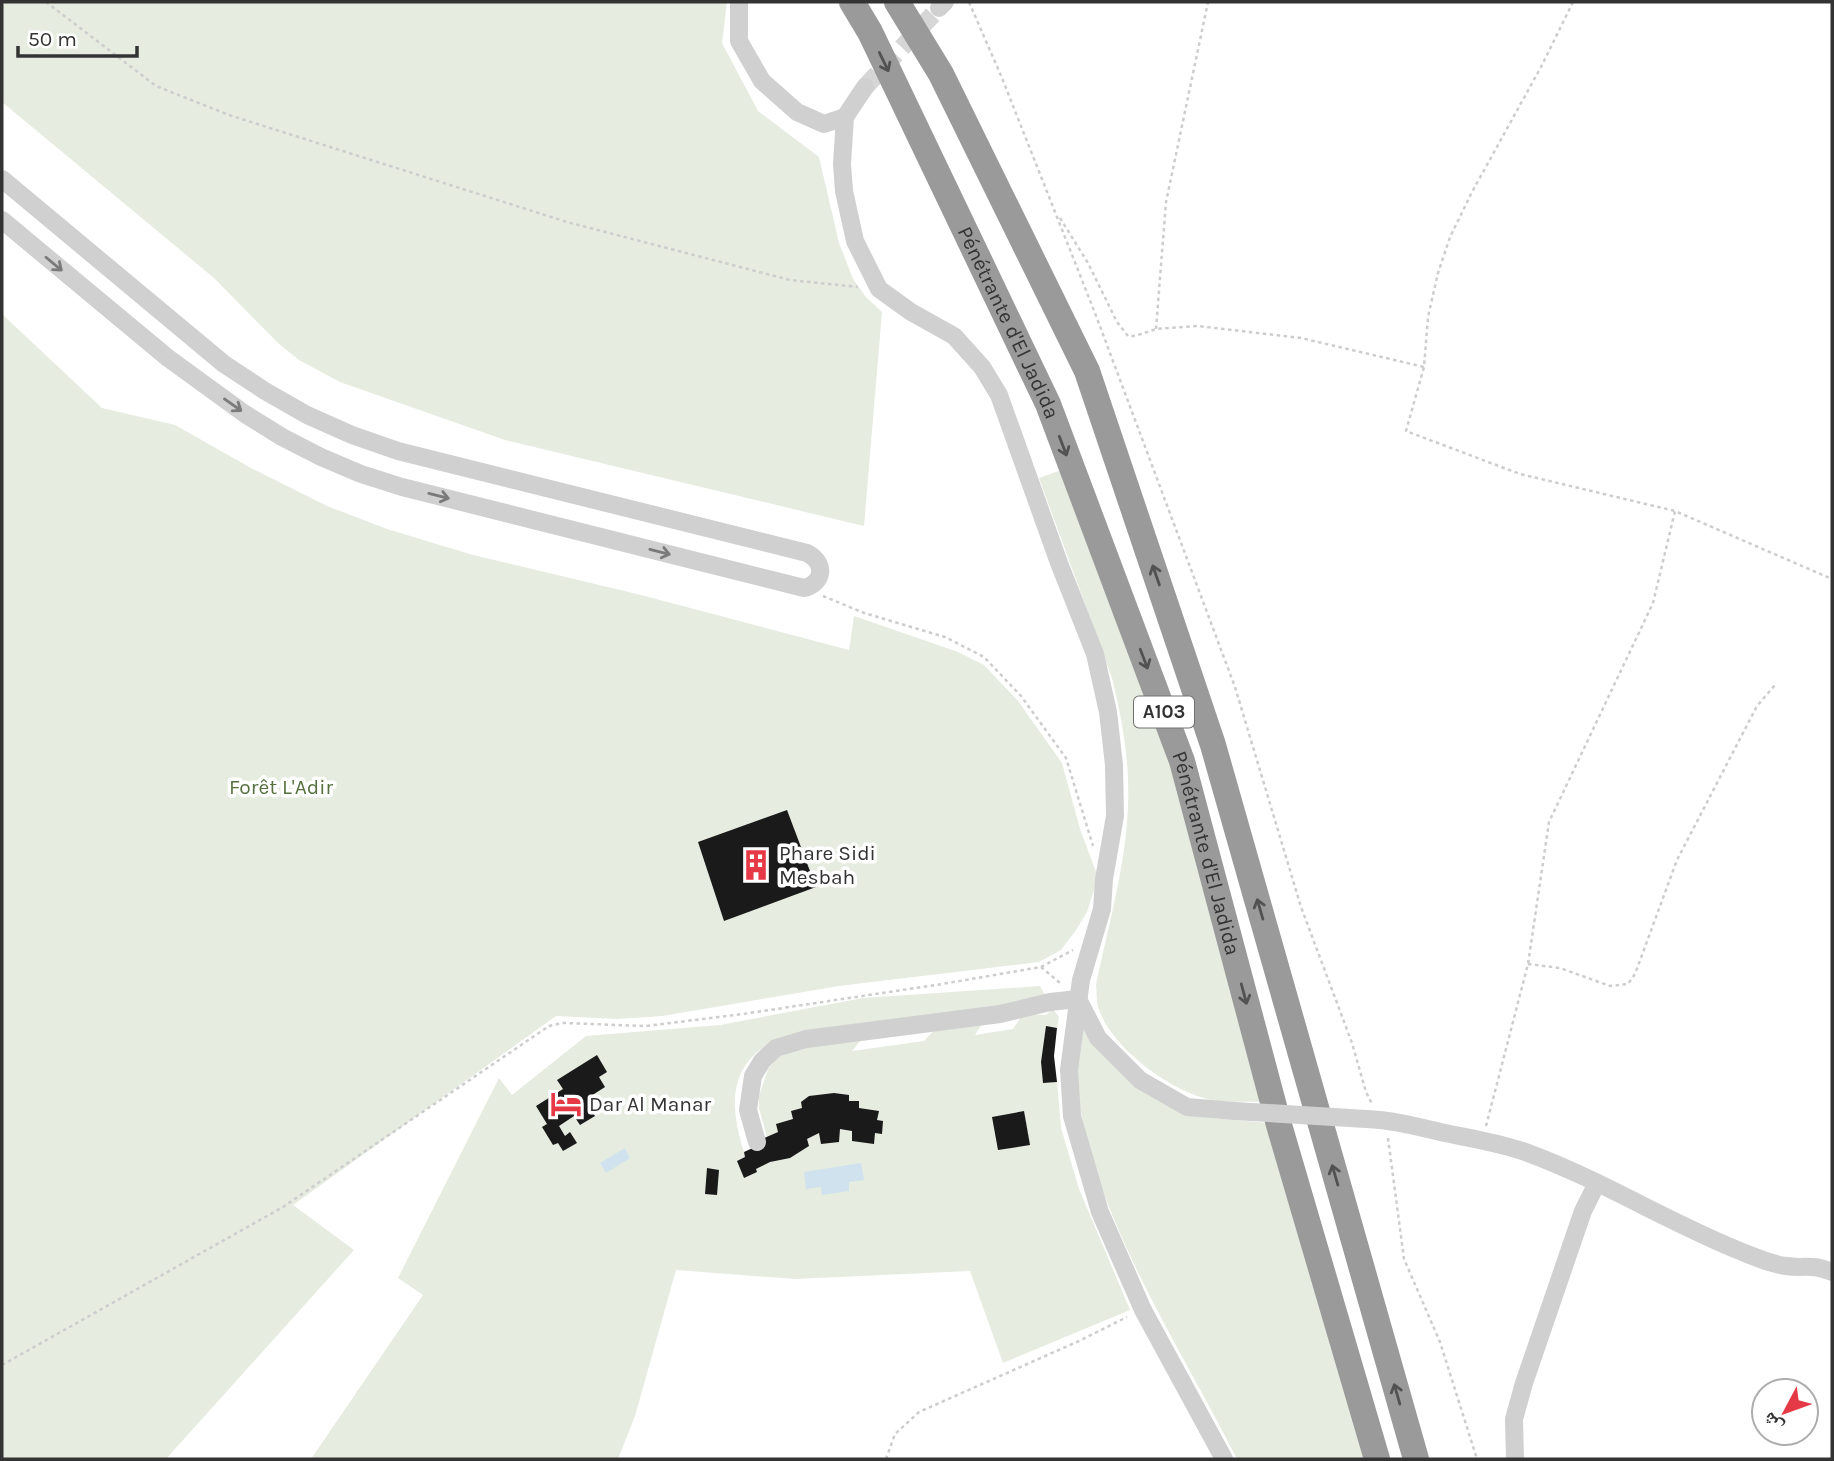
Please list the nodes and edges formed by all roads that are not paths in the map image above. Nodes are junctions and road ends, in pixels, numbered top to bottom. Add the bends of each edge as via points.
1 (739, 2) edge
2 (852, 2) edge
3 (897, 2) edge
4 (865, 88) tunnel mouth
5 (845, 117) junction
6 (2, 179) edge
7 (2, 220) edge
8 (1078, 999) junction
9 (757, 1142) dead end
10 (1597, 1183) junction
11 (1832, 1272) edge
12 (1224, 1459) edge
13 (1377, 1459) edge
14 (1416, 1459) edge
15 (1515, 1459) edge

1 - 5 street via 739,41 762,81 797,113 824,124
2 -> 13 highway, Pénétrante d'El Jadida / A103 via 1048,404 1182,761 1279,1125
14 -> 3 highway, Pénétrante d'El Jadida / A103 via 1213,745 1087,371 941,74
4 - 5 street
5 - 8 street via 844,191 855,242 879,289 954,336 982,366 999,395 1095,654 1108,712 1115,816 1102,908
7 -> 6 street via 206,386 321,457 402,487 804,588 818,581 820,564 807,553 398,451 307,415 224,364
8 - 9 street via 783,1044 762,1061 753,1076 748,1110
8 - 10 street, bridge via 1098,1038 1140,1080 1187,1107 1374,1119 1529,1153
8 - 12 street via 1069,1070 1072,1116 1100,1212 1143,1310
10 - 11 street via 1679,1225 1773,1264 1815,1265
10 - 15 street via 1583,1211 1524,1383 1514,1419

